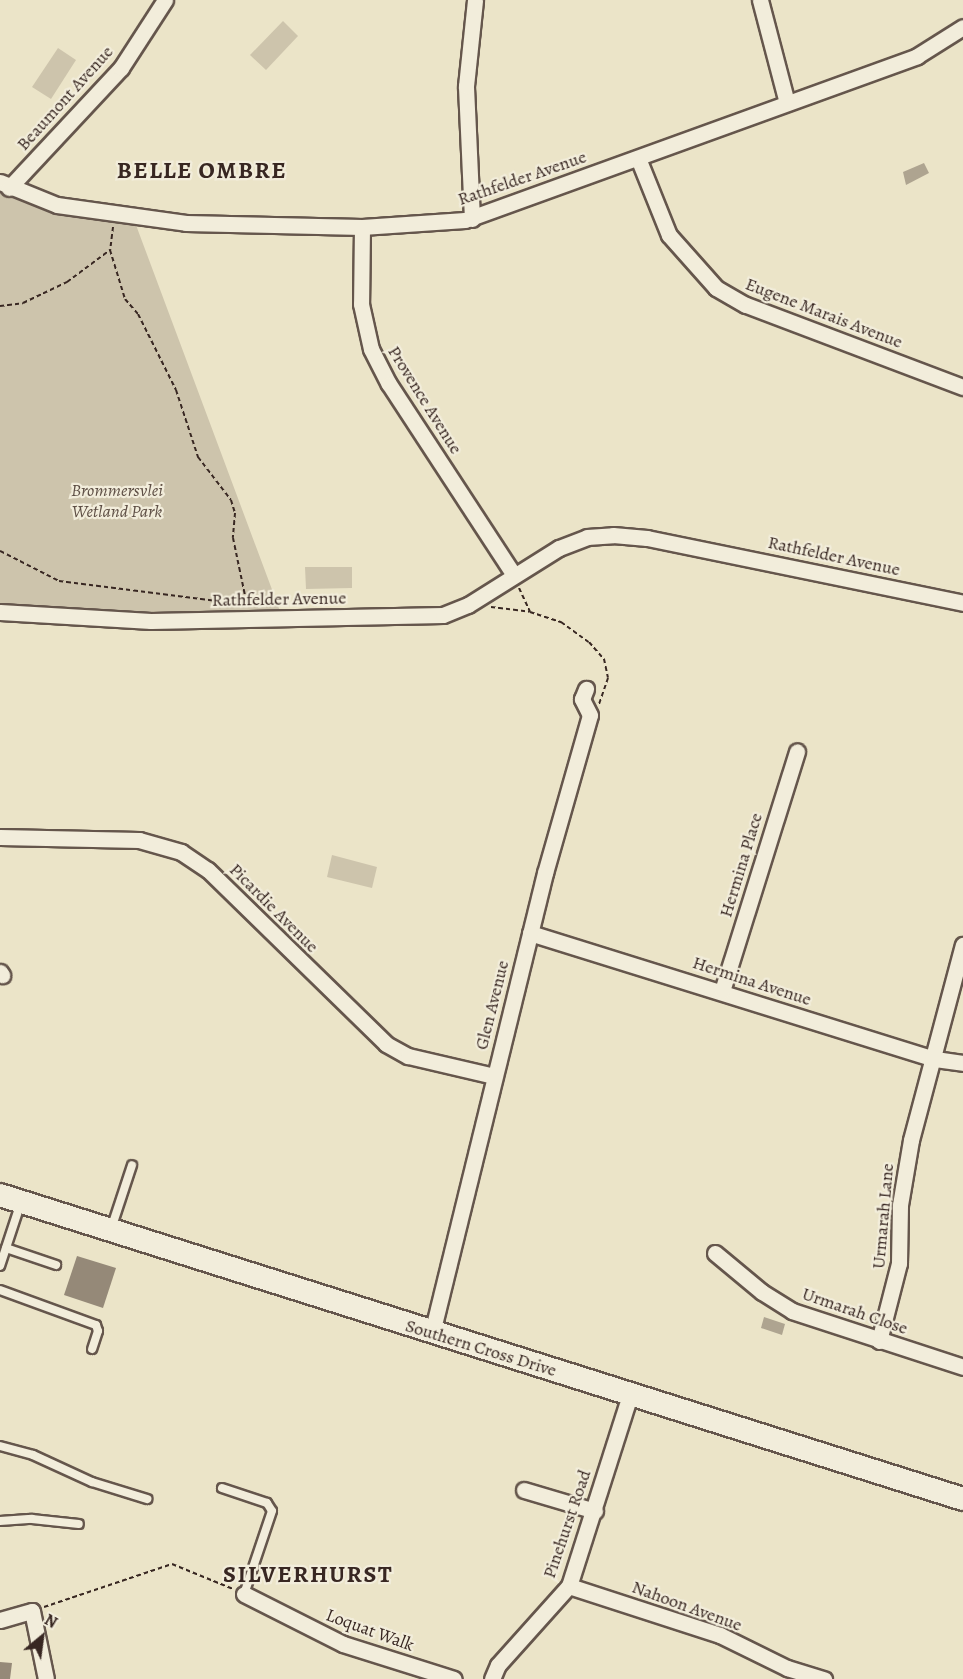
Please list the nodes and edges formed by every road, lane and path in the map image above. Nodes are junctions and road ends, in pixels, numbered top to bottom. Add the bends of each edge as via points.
1 (165, 0) edge
2 (475, 0) edge
3 (760, 0) edge
4 (963, 27) edge
5 (787, 104) junction
6 (638, 158) junction
7 (4, 185) edge
8 (116, 215) junction
9 (472, 219) junction
10 (362, 227) junction
11 (110, 250) junction
12 (0, 306) edge
13 (963, 387) edge
14 (0, 551) edge
15 (514, 575) junction
16 (473, 602) junction
17 (963, 603) edge
18 (0, 612) edge
19 (249, 612) junction
20 (530, 612) junction
21 (586, 689) dead end
22 (590, 711) junction
23 (797, 751) dead end
24 (0, 837) edge
25 (530, 933) junction
26 (963, 945) edge
27 (722, 991) junction
28 (935, 1059) junction
29 (963, 1063) edge
30 (494, 1076) junction
31 (132, 1165) dead end
32 (10, 1199) edge
33 (110, 1232) junction
34 (6, 1248) junction
35 (716, 1253) dead end
36 (0, 1264) edge
37 (56, 1265) dead end
38 (0, 1290) edge
39 (432, 1333) junction
40 (879, 1341) junction
41 (92, 1349) dead end
42 (963, 1367) edge
43 (630, 1395) junction
44 (0, 1446) edge
45 (222, 1488) dead end
46 (524, 1490) dead end
47 (147, 1498) dead end
48 (963, 1499) edge
49 (594, 1511) junction
50 (0, 1521) edge
51 (79, 1524) dead end
52 (569, 1586) junction
53 (244, 1594) junction
54 (33, 1611) junction
55 (0, 1620) edge
56 (46, 1679) edge
57 (454, 1679) edge
58 (492, 1679) edge
59 (824, 1679) edge

1 - 7 street, Beaumont Avenue via 121,68
2 - 9 street via 466,86
3 - 5 street
4 - 5 street, Rathfelder Avenue via 917,56
5 - 6 street, Rathfelder Avenue
6 - 9 street, Rathfelder Avenue
6 - 13 street, Eugene Marais Avenue via 669,235 716,288 746,305
7 - 8 street, Rathfelder Avenue via 57,205
8 - 10 street, Rathfelder Avenue via 186,223
8 - 11 path
9 - 10 street, Rathfelder Avenue
10 - 15 street, Provence Avenue via 361,304 371,349 389,384
11 - 12 path via 67,282 23,303
11 - 19 path via 125,299 138,314 184,408 198,457 231,500 235,513 232,538
14 - 19 path via 59,581
15 - 16 street, Rathfelder Avenue
15 - 17 street, Rathfelder Avenue via 574,541 629,536
15 - 20 path
16 - 19 street, Rathfelder Avenue via 443,615
16 - 20 path
18 - 19 street, Rathfelder Avenue via 151,621
20 - 22 path via 561,622 589,642 604,659 608,678 605,692
21 - 22 street, Glen Avenue via 582,699
22 - 25 street, Glen Avenue
23 - 27 street, Hermina Place
24 - 30 street, Picardie Avenue via 139,840 181,852 208,870 386,1044 408,1056
25 - 27 street, Hermina Avenue
25 - 30 street, Glen Avenue
26 - 28 street, Urmarah Lane
27 - 28 street, Hermina Avenue
28 - 29 street, Hermina Avenue
28 - 40 street, Urmarah Lane via 905,1171 899,1263
30 - 39 street, Glen Avenue
31 - 33 lane
32 - 33 street, Southern Cross Drive
32 - 34 lane
33 - 39 street, Southern Cross Drive
34 - 36 lane
34 - 37 lane
35 - 40 street, Urmarah Close via 781,1305
38 - 41 lane via 96,1325
39 - 43 street, Southern Cross Drive
40 - 42 street, Urmarah Close
43 - 48 street, Southern Cross Drive
43 - 49 street, Pinehurst Road
44 - 47 lane via 33,1455 92,1482
45 - 53 lane via 267,1503 272,1511
46 - 49 street
49 - 52 street, Pinehurst Road
50 - 51 lane via 32,1519
52 - 58 street, Pinehurst Road via 498,1665
52 - 59 street, Nahoon Avenue via 720,1635 787,1668
53 - 54 path via 172,1564
53 - 57 street, Loquat Walk via 343,1644
54 - 55 street
54 - 56 street

